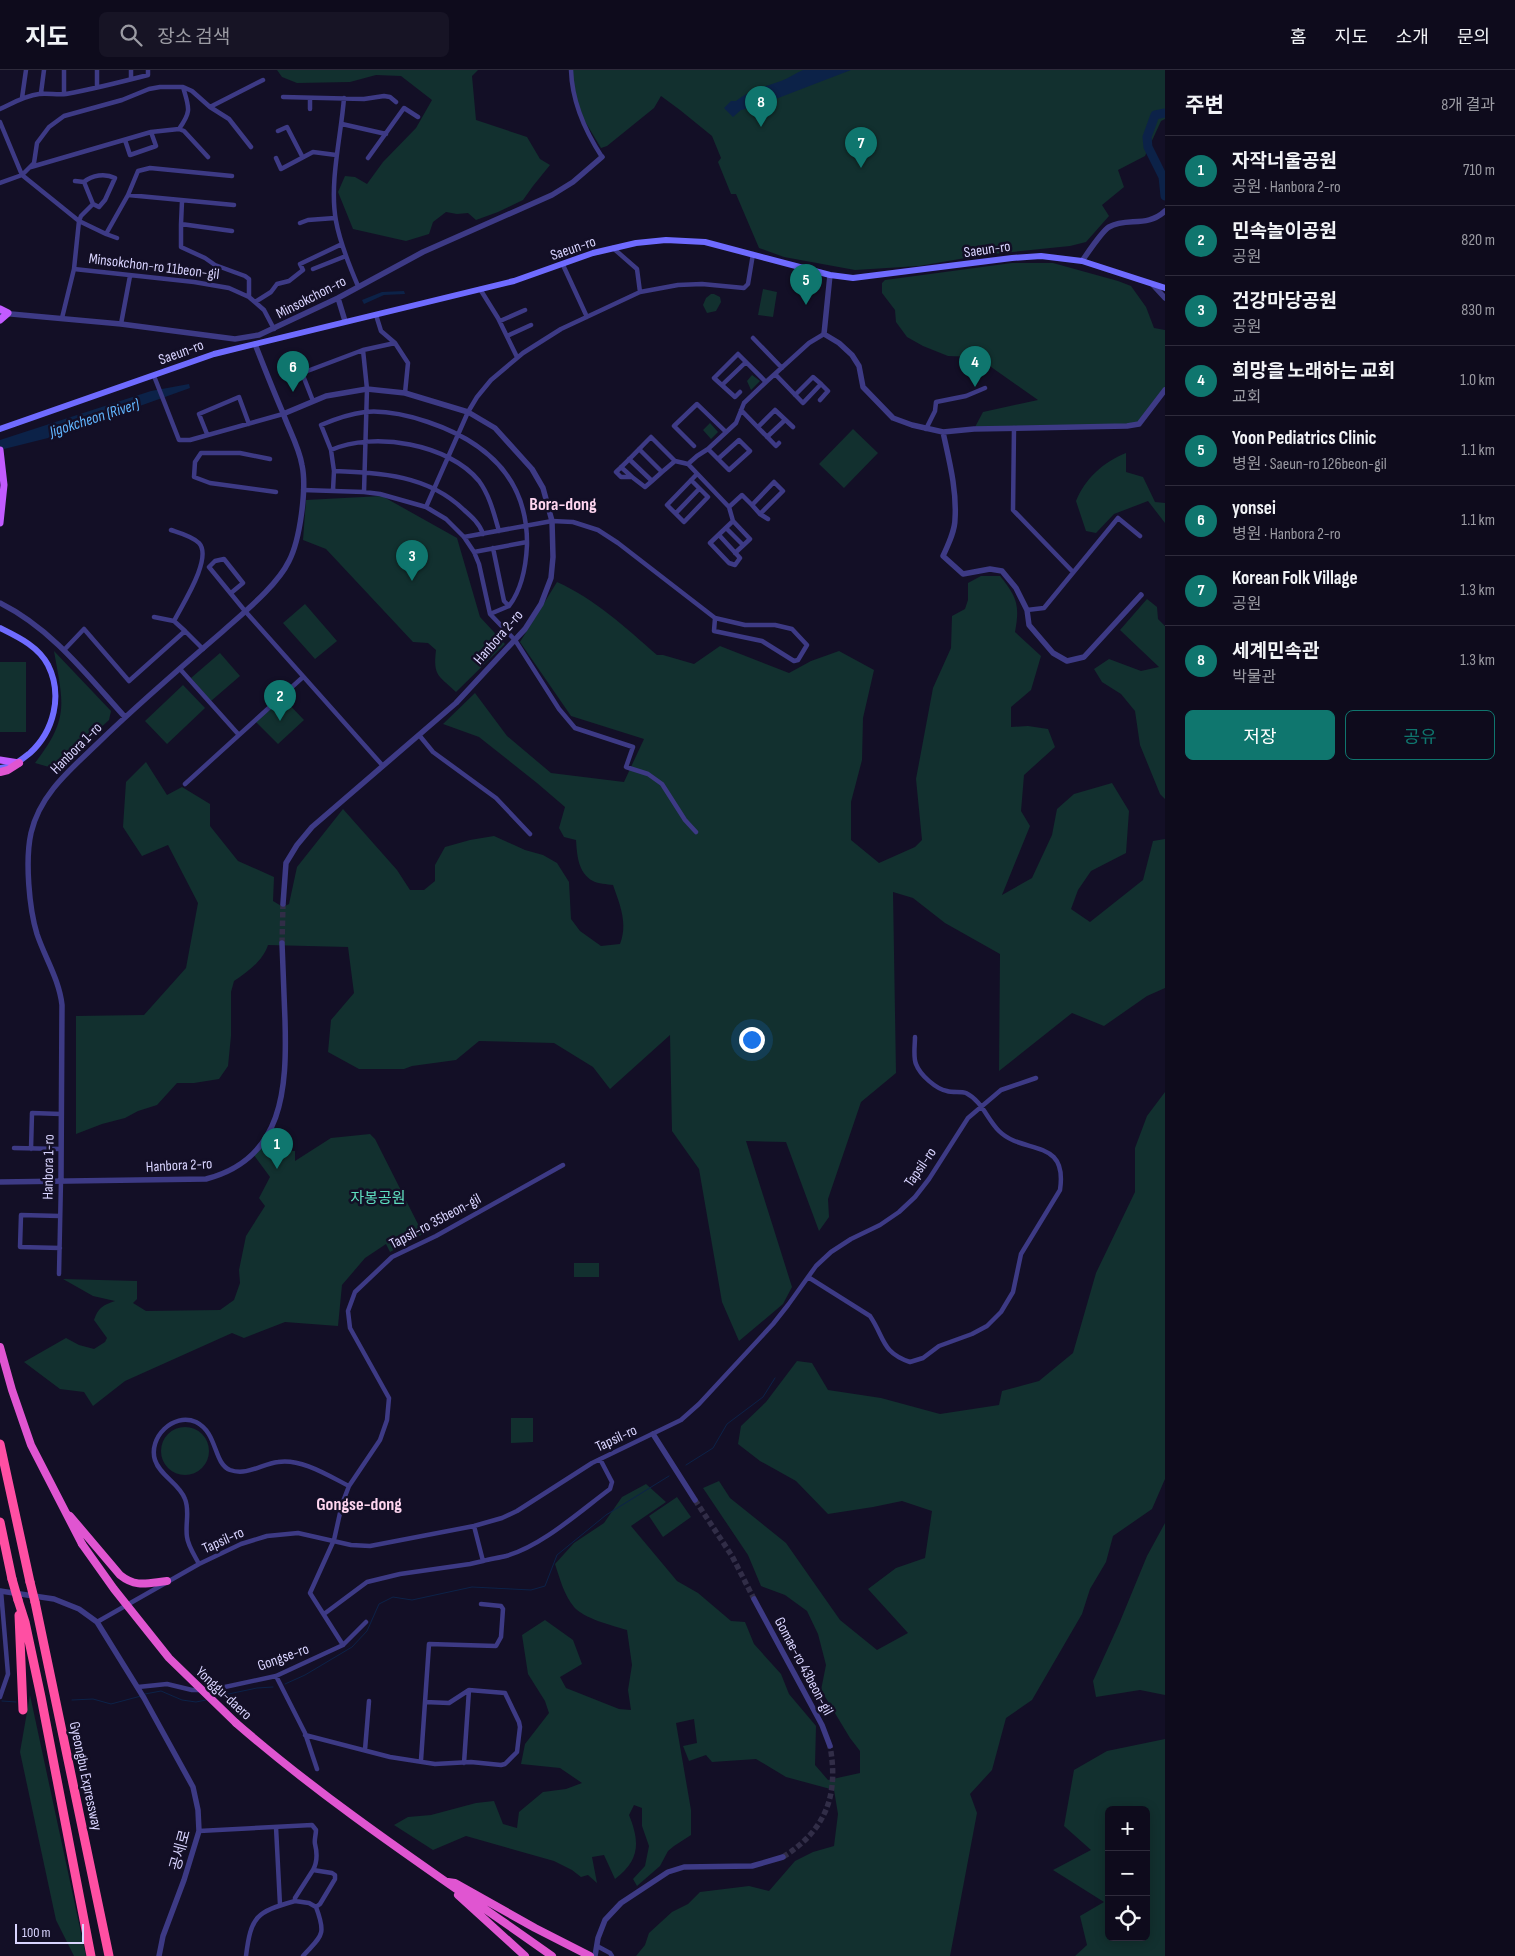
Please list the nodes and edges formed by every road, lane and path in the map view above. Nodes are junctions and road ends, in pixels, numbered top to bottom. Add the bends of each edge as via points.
1 (26, 70) edge
2 (44, 70) edge
3 (64, 70) edge
4 (97, 70) edge
5 (131, 70) edge
6 (148, 70) edge
7 (571, 70) edge
8 (131, 79) junction
9 (263, 80) dead end
10 (97, 87) junction
11 (183, 87) junction
12 (41, 94) junction
13 (64, 94) junction
14 (283, 97) dead end
15 (22, 98) junction
16 (310, 98) junction
17 (344, 98) junction
18 (396, 102) dead end
19 (210, 107) junction
20 (0, 109) edge
21 (310, 109) dead end
22 (418, 117) dead end
23 (0, 122) edge
24 (342, 124) junction
25 (180, 129) junction
26 (278, 131) dead end
27 (151, 132) junction
28 (386, 134) junction
29 (125, 140) junction
30 (251, 147) dead end
31 (336, 155) junction
32 (302, 156) junction
33 (208, 157) dead end
34 (602, 157) joint
35 (276, 158) dead end
36 (368, 158) dead end
37 (30, 167) junction
38 (22, 175) junction
39 (232, 176) dead end
40 (75, 181) dead end
41 (84, 182) junction
42 (0, 183) edge
43 (128, 195) junction
44 (182, 201) junction
45 (93, 204) junction
46 (234, 206) dead end
47 (1165, 211) edge
48 (336, 218) junction
49 (79, 221) junction
50 (300, 223) dead end
51 (181, 224) junction
52 (232, 231) dead end
53 (106, 234) junction
54 (117, 238) dead end
55 (342, 244) junction
56 (613, 248) junction
57 (753, 254) junction
58 (346, 256) junction
59 (1082, 261) junction
60 (563, 265) junction
61 (74, 269) junction
62 (313, 270) dead end
63 (830, 275) junction
64 (130, 276) junction
65 (1153, 285) junction
66 (358, 286) junction
67 (1165, 288) edge
68 (480, 289) junction
69 (640, 292) junction
70 (249, 297) junction
71 (338, 298) junction
72 (1165, 298) edge
73 (255, 302) junction
74 (0, 309) edge
75 (525, 310) dead end
76 (0, 313) edge
77 (8, 313) junction
78 (376, 315) junction
79 (587, 317) junction
80 (62, 318) junction
81 (0, 320) edge
82 (345, 321) junction
83 (500, 321) junction
84 (121, 324) junction
85 (531, 326) dead end
86 (274, 329) junction
87 (824, 334) junction
88 (507, 336) junction
89 (753, 338) dead end
90 (395, 343) junction
91 (254, 344) junction
92 (363, 350) junction
93 (518, 357) junction
94 (746, 362) junction
95 (782, 368) junction
96 (775, 374) junction
97 (155, 378) junction
98 (766, 382) junction
99 (821, 384) junction
100 (722, 385) junction
101 (366, 388) junction
102 (985, 388) dead end
103 (1165, 390) edge
104 (740, 392) dead end
105 (405, 393) junction
106 (795, 395) junction
107 (820, 400) dead end
108 (313, 401) junction
109 (741, 410) junction
110 (366, 412) junction
111 (468, 412) junction
112 (283, 414) junction
113 (786, 420) junction
114 (249, 424) junction
115 (758, 427) junction
116 (793, 427) dead end
117 (1014, 428) junction
118 (0, 429) edge
119 (926, 429) junction
120 (726, 432) junction
121 (943, 432) junction
122 (207, 434) junction
123 (458, 434) junction
124 (767, 437) junction
125 (365, 441) junction
126 (779, 443) dead end
127 (694, 446) dead end
128 (639, 449) junction
129 (708, 449) junction
130 (331, 450) junction
131 (1, 457) edge
132 (448, 458) junction
133 (270, 459) dead end
134 (629, 459) junction
135 (718, 459) junction
136 (675, 461) junction
137 (688, 464) junction
138 (334, 471) junction
139 (662, 472) junction
140 (365, 473) junction
141 (696, 474) junction
142 (691, 480) junction
143 (652, 481) junction
144 (435, 488) junction
145 (700, 489) junction
146 (303, 490) junction
147 (333, 490) junction
148 (276, 492) dead end
149 (364, 492) junction
150 (2, 498) edge
151 (752, 504) junction
152 (426, 507) junction
153 (730, 508) junction
154 (676, 513) junction
155 (760, 514) junction
156 (768, 519) dead end
157 (552, 521) junction
158 (733, 522) junction
159 (0, 523) edge
160 (525, 526) junction
161 (726, 528) junction
162 (171, 530) dead end
163 (499, 531) junction
164 (483, 534) junction
165 (718, 535) junction
166 (1140, 536) dead end
167 (464, 537) junction
168 (527, 542) junction
169 (743, 545) junction
170 (493, 548) junction
171 (474, 552) junction
172 (736, 553) junction
173 (1074, 572) junction
174 (231, 593) junction
175 (1141, 595) dead end
176 (0, 603) edge
177 (509, 606) junction
178 (1027, 610) junction
179 (245, 611) junction
180 (490, 614) junction
181 (154, 617) dead end
182 (715, 618) junction
183 (174, 620) junction
184 (0, 628) edge
185 (185, 631) junction
186 (514, 640) junction
187 (64, 649) junction
188 (203, 649) junction
189 (180, 669) junction
190 (304, 677) junction
191 (125, 717) junction
192 (240, 735) junction
193 (419, 735) junction
194 (0, 760) edge
195 (19, 763) junction
196 (383, 766) junction
197 (0, 770) edge
198 (185, 784) dead end
199 (696, 832) dead end
200 (530, 834) dead end
201 (283, 904) tunnel mouth
202 (282, 943) tunnel mouth
203 (915, 1037) dead end
204 (1036, 1078) dead end
205 (982, 1106) junction
206 (61, 1114) junction
207 (14, 1148) dead end
208 (61, 1148) junction
209 (31, 1149) junction
210 (563, 1165) dead end
211 (61, 1180) junction
212 (0, 1182) edge
213 (60, 1216) junction
214 (60, 1248) junction
215 (59, 1274) dead end
216 (808, 1277) junction
217 (0, 1346) edge
218 (654, 1434) junction
219 (0, 1444) edge
220 (600, 1459) junction
221 (349, 1486) junction
222 (696, 1500) tunnel mouth
223 (61, 1505) junction
224 (0, 1522) edge
225 (474, 1526) junction
226 (334, 1540) junction
227 (483, 1561) junction
228 (198, 1564) junction
229 (167, 1581) junction
230 (1, 1591) edge
231 (754, 1599) tunnel mouth
232 (18, 1604) junction
233 (481, 1604) dead end
234 (324, 1614) junction
235 (97, 1622) junction
236 (366, 1622) dead end
237 (342, 1645) junction
238 (276, 1676) junction
239 (138, 1688) junction
240 (469, 1690) junction
241 (0, 1697) edge
242 (369, 1701) dead end
243 (425, 1702) junction
244 (21, 1709) dead end
245 (305, 1735) junction
246 (830, 1746) tunnel mouth
247 (365, 1750) junction
248 (421, 1760) junction
249 (464, 1763) junction
250 (317, 1769) dead end
251 (276, 1827) junction
252 (199, 1831) junction
253 (783, 1857) tunnel mouth
254 (313, 1870) junction
255 (445, 1882) junction
256 (295, 1901) junction
257 (280, 1905) junction
258 (316, 1907) junction
259 (597, 1946) junction
260 (91, 1956) edge
261 (109, 1956) edge
262 (159, 1956) edge
263 (246, 1956) edge
264 (303, 1956) edge
265 (525, 1956) edge
266 (552, 1956) edge
267 (590, 1956) edge
268 (595, 1956) edge
269 (612, 1956) edge

1 - 15 street
2 - 12 street
3 - 13 street
4 - 10 street
5 - 8 street
6 - 8 street via 148,75
7 - 34 street via 573,92 585,129
8 - 10 street
9 - 19 street
10 - 13 street
11 - 19 street
11 - 25 street via 188,116
11 - 37 street via 149,89 64,116 49,127 37,143 34,163
12 - 13 street
12 - 15 street
14 - 16 street
15 - 20 street
16 - 17 street
16 - 21 street
17 - 18 street via 384,96
17 - 24 street
19 - 30 street via 229,119
22 - 28 street via 404,108
23 - 38 street
24 - 28 street
24 - 31 street
25 - 27 street
25 - 33 street
26 - 32 street via 287,127
27 - 29 street
27 - 29 street via 156,146 130,155
28 - 36 street
29 - 37 street
31 - 32 street via 313,152
31 - 48 street
32 - 35 street via 281,169
34 - 66 street, Minsokchon-ro via 552,196 422,252
37 - 38 street
38 - 42 street
38 - 49 street
39 - 43 street via 150,168 138,171
40 - 41 street
41 - 45 street
41 - 45 street via 88,178 108,174 116,176 105,200 99,207
43 - 44 street
43 - 53 street
44 - 46 street
44 - 51 street
45 - 49 street
47 - 59 street via 1153,219 1108,227
48 - 50 street
48 - 55 street
49 - 53 street
49 - 61 street
51 - 52 street
51 - 70 street, Minsokchon-ro 11beon-gil via 181,248 245,276 249,279
53 - 54 street
55 - 58 street
55 - 73 street via 300,264 303,270 277,284
56 - 57 main road, Saeun-ro via 666,240 705,242
56 - 60 main road, Saeun-ro
56 - 69 street via 637,269
57 - 63 main road, Saeun-ro
57 - 69 street via 748,284 744,288 702,284
58 - 62 street
58 - 66 street
59 - 63 main road, Saeun-ro via 1041,256 853,278
59 - 65 main road, Saeun-ro
60 - 68 main road, Saeun-ro
60 - 79 street
61 - 64 street, Minsokchon-ro 11beon-gil
61 - 80 street, Minsokchon-ro 11beon-gil
63 - 87 street
64 - 70 street, Minsokchon-ro 11beon-gil via 229,288
64 - 84 street
65 - 67 main road, Saeun-ro
65 - 72 street
66 - 71 street, Minsokchon-ro
68 - 78 main road, Saeun-ro
68 - 83 street
69 - 79 street
70 - 73 street, Minsokchon-ro 11beon-gil
71 - 82 street
71 - 86 street, Minsokchon-ro
73 - 86 street, Minsokchon-ro 11beon-gil via 264,310
74 - 77 main road
75 - 83 street
76 - 77 street, Minsokchon-ro
77 - 80 street, Minsokchon-ro
77 - 81 main road
78 - 82 main road, Saeun-ro
78 - 90 street via 381,331
79 - 93 street via 542,340
80 - 84 street, Minsokchon-ro
82 - 91 main road, Saeun-ro
83 - 88 street
84 - 86 street, Minsokchon-ro via 235,339
85 - 88 street
87 - 95 street
87 - 119 street via 852,355 862,386 893,418
88 - 93 street
89 - 95 street
90 - 92 street
90 - 105 street via 408,363
91 - 97 main road, Saeun-ro via 198,359
91 - 112 street, Hanbora 1-ro
92 - 101 street
92 - 108 street via 302,373
93 - 111 street via 491,380
94 - 98 street
94 - 100 street
94 - 100 street via 738,354 714,378
95 - 96 street
96 - 98 street
96 - 106 street
97 - 118 main road, Saeun-ro via 83,399
97 - 122 street via 178,440
98 - 109 street
99 - 106 street via 813,377
99 - 106 street via 803,403
99 - 107 street via 828,391
100 - 104 street via 735,397
101 - 105 street, Hanbora 2-ro
101 - 108 street, Hanbora 2-ro
101 - 110 street
102 - 119 street via 936,402
103 - 117 street via 1139,424
105 - 111 street, Hanbora 2-ro
108 - 112 street, Hanbora 2-ro
109 - 115 street
109 - 120 street via 736,423
110 - 123 street via 390,412
110 - 125 street
110 - 130 street via 321,424
111 - 123 street
111 - 157 street, Hanbora 2-ro via 495,428 532,469 543,488
112 - 114 street
112 - 146 street, Hanbora 1-ro via 302,465
113 - 115 street via 775,410
113 - 116 street
113 - 124 street
114 - 122 street
114 - 122 street via 239,397 199,414
115 - 124 street
117 - 121 street
117 - 173 street via 1013,510
119 - 121 street
120 - 127 street via 697,404 674,426
120 - 129 street
121 - 178 street via 952,478 955,520 943,556 963,574 990,569 1002,571 1016,588
123 - 132 street
123 - 160 street via 480,447 500,465 514,488
124 - 126 street via 776,446
125 - 130 street
125 - 132 street via 406,444
125 - 140 street
128 - 134 street
128 - 136 street via 650,437
128 - 139 street
129 - 135 street
129 - 137 street
130 - 138 street
131 - 150 main road
132 - 144 street
132 - 163 street via 461,464 479,481 489,497
133 - 148 street via 240,452 201,453 195,462 194,477 210,483
134 - 143 street
134 - 143 street via 616,472 621,477 632,477 645,487
135 - 135 street via 729,470 750,452 739,440
136 - 137 street
136 - 139 street
137 - 141 street
138 - 140 street
138 - 147 street
139 - 143 street
140 - 144 street via 393,476
140 - 149 street
141 - 142 street
141 - 153 street
142 - 145 street
142 - 154 street via 667,505
144 - 152 street
144 - 164 street via 453,499 473,518
145 - 154 street
145 - 154 street via 708,497 684,522
146 - 147 street
146 - 179 street, Hanbora 1-ro via 298,538 289,562 282,575
147 - 149 street
149 - 152 street
150 - 159 main road
151 - 153 street via 742,495
151 - 155 street
151 - 155 street via 774,482 783,491
152 - 167 street via 446,518
153 - 158 street
155 - 156 street
157 - 160 street
157 - 182 street via 573,522 598,530
157 - 186 street, Hanbora 2-ro via 551,578 541,604
158 - 161 street
158 - 169 street via 750,539
160 - 163 street
160 - 168 street
161 - 165 street
161 - 169 street
162 - 183 street via 198,542 204,554 192,587
163 - 164 street
164 - 167 street
165 - 172 street
165 - 172 street via 710,543 729,563 734,565 739,561
166 - 173 street via 1118,518
167 - 171 street
168 - 170 street
168 - 177 street via 525,569
169 - 172 street
170 - 171 street
170 - 177 street via 504,600
171 - 180 street
173 - 178 street via 1044,608
174 - 174 street via 243,584 224,559 215,561 209,567
174 - 179 street
175 - 178 street via 1084,657 1067,661 1053,653 1029,625
176 - 187 street via 22,615
177 - 180 street
179 - 188 street, Hanbora 1-ro
179 - 190 street
180 - 186 street
181 - 183 street
182 - 182 street via 745,625 775,625 792,629 807,644 798,660 794,661 762,641 714,631
183 - 185 street
184 - 195 main road via 34,647 47,664 54,685 52,721 36,747
185 - 187 street via 129,681 84,629
185 - 188 street
186 - 193 street, Hanbora 2-ro via 456,703
186 - 199 street via 575,728 633,747 626,767 648,774 662,784
187 - 191 street
188 - 189 street, Hanbora 1-ro
189 - 191 street, Hanbora 1-ro
189 - 192 street
190 - 192 street
190 - 196 street
191 - 206 street, Hanbora 1-ro via 62,777 38,810 31,833 30,906 37,934 57,980 62,1004
192 - 198 street
193 - 196 street, Hanbora 2-ro
193 - 200 street via 433,752 496,798
194 - 195 main road
195 - 197 highway via 8,770
196 - 201 street, Hanbora 2-ro via 312,827 297,844 286,863
202 - 211 street, Hanbora 2-ro via 284,1085 273,1123 253,1154 239,1166 206,1179
203 - 205 street via 916,1064 928,1080 946,1091 966,1093
204 - 205 street, Tapsil-ro via 1001,1090
205 - 216 street, Tapsil-ro via 968,1118 915,1197 880,1225 831,1252
205 - 216 street via 999,1131 1053,1156 1061,1179 1055,1200 1021,1254 1012,1292 1001,1312 987,1326 910,1362 893,1354 885,1345 870,1316
206 - 208 street, Hanbora 1-ro
206 - 209 street via 32,1114
207 - 209 street
208 - 209 street
208 - 211 street, Hanbora 1-ro
210 - 221 street, Tapsil-ro 35beon-gil via 392,1257 355,1292 348,1311 350,1328 389,1398 387,1420 380,1440
211 - 212 street, Hanbora 2-ro
211 - 213 street, Hanbora 1-ro
213 - 214 street, Hanbora 1-ro
213 - 214 street via 21,1215 20,1247
214 - 215 street, Hanbora 1-ro
216 - 218 street, Tapsil-ro via 773,1324 699,1404 681,1420
217 - 223 highway, Yonggu-daero via 32,1445
218 - 220 street, Tapsil-ro
218 - 222 street
219 - 261 highway, Gyeongbu Expressway, bridge
220 - 225 street, Tapsil-ro via 502,1518
220 - 227 street via 612,1482 610,1490 542,1539 506,1556
221 - 226 street, Tapsil-ro 35beon-gil
221 - 228 street via 300,1464 280,1461 248,1471 228,1469 203,1426 193,1421 169,1424 161,1431 154,1458 158,1468 179,1487 185,1500 186,1537
223 - 229 highway via 128,1582
223 - 255 highway, Yonggu-daero, bridge via 82,1544 169,1658 236,1724 284,1765
224 - 232 highway, bridge
225 - 226 street, Tapsil-ro via 370,1546
225 - 227 street
226 - 228 street, Tapsil-ro via 298,1533 267,1536
226 - 234 street, Tapsil-ro 35beon-gil via 310,1593
227 - 234 street via 367,1582
228 - 229 street, Tapsil-ro
229 - 235 street, Tapsil-ro
230 - 235 street via 54,1599 79,1609
230 - 241 street via 8,1674
231 - 246 street, Gomae-ro 43beon-gil via 822,1725
232 - 244 highway
232 - 260 highway, Gyeongbu Expressway via 41,1697
233 - 243 street via 503,1609 501,1636 496,1646 429,1644
234 - 237 street
235 - 239 street
236 - 237 street, Gongse-ro
237 - 238 street, Gongse-ro
238 - 239 street, Gongse-ro via 211,1690 168,1684
238 - 245 street
239 - 252 street, 공세로 via 193,1787
240 - 243 street via 449,1703
240 - 249 street
240 - 249 street via 505,1694 520,1727 518,1752 505,1764
242 - 247 street
243 - 248 street
245 - 247 street
245 - 250 street
247 - 248 street
248 - 249 street via 436,1764
251 - 252 street
251 - 254 street via 314,1827 317,1849
251 - 257 street
252 - 262 street, 공세로
253 - 259 street via 752,1866 693,1866 668,1872 616,1908 603,1925
254 - 256 street
254 - 258 street via 335,1875
255 - 265 highway
255 - 266 highway, Yonggu-daero
255 - 267 highway via 455,1883
256 - 257 street
256 - 258 street
257 - 263 street via 254,1920
258 - 264 street via 322,1930 318,1942
259 - 268 street
259 - 269 street

